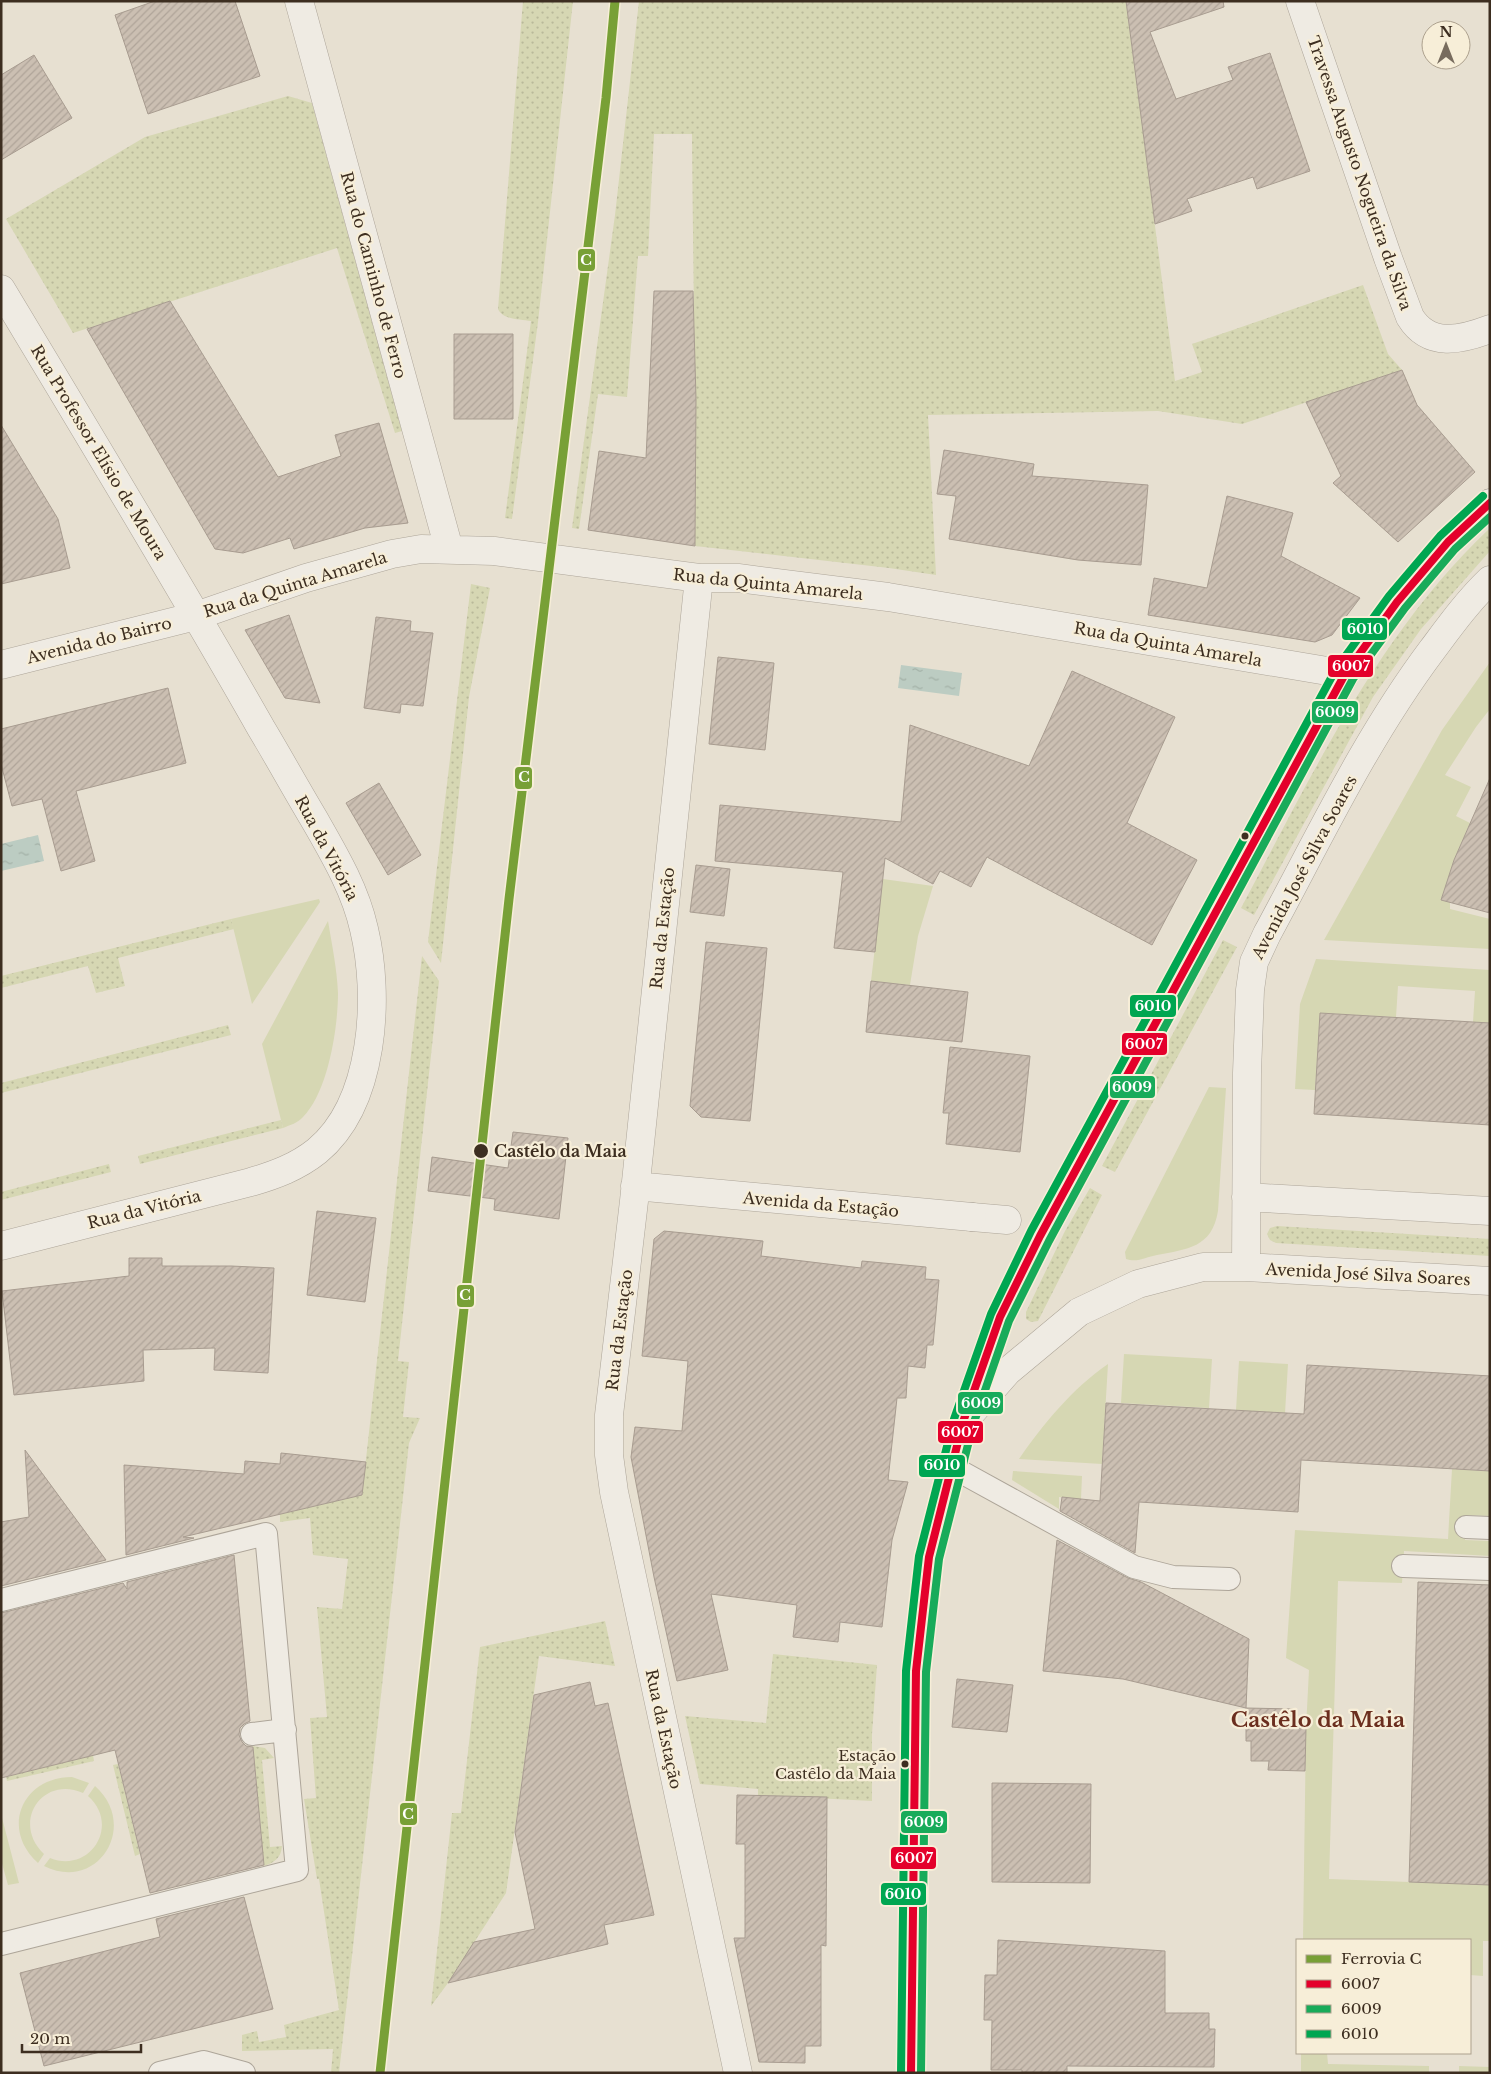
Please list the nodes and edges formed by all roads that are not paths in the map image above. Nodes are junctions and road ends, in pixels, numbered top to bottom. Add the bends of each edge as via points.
1 (299, 1) edge
2 (1300, 1) edge
3 (1, 289) edge
4 (1490, 329) edge
5 (1490, 504) edge
6 (449, 549) junction
7 (699, 578) junction
8 (1490, 580) edge
9 (196, 616) junction
10 (1, 665) edge
11 (1345, 674) junction
12 (635, 1186) junction
13 (1246, 1197) junction
14 (1490, 1212) edge
15 (1007, 1220) dead end
16 (1, 1246) edge
17 (1246, 1267) junction
18 (1490, 1281) edge
19 (963, 1422) junction
20 (952, 1467) junction
21 (1466, 1527) dead end
22 (1490, 1528) edge
23 (1403, 1566) dead end
24 (1490, 1569) edge
25 (1229, 1579) dead end
26 (1, 1600) edge
27 (285, 1730) junction
28 (252, 1734) dead end
29 (1, 1944) edge
30 (160, 2073) edge
31 (244, 2073) edge
32 (738, 2073) edge
33 (911, 2073) edge

1 - 6 street, Rua do Caminho de Ferro
2 - 4 street, Travessa Augusto Nogueira da Silva via 1410,317 1423,332 1442,339 1457,339
3 - 9 street, Rua Professor Elísio de Moura
5 - 11 street via 1442,549 1397,602
6 - 7 street, Rua da Quinta Amarela via 494,551
6 - 9 street, Rua da Quinta Amarela via 392,554 306,578
7 - 11 street, Rua da Quinta Amarela via 738,578 888,597
7 - 12 street, Rua da Estação
8 - 13 street, Avenida José Silva Soares via 1451,624 1401,691 1258,951 1250,990
9 - 10 street, Avenida do Bairro
9 - 16 street, Rua da Vitória via 328,844 358,904 372,985 372,1016 363,1070 353,1100 340,1124 319,1149 288,1170
11 - 19 street via 1018,1277 1000,1317
12 - 15 street, Avenida da Estação
12 - 32 street, Rua da Estação via 609,1415 609,1455 614,1492
13 - 14 street
13 - 17 street, Avenida José Silva Soares
17 - 18 street, Avenida José Silva Soares
17 - 19 street, Avenida José Silva Soares via 1203,1267 1138,1284 1079,1312 1008,1371
19 - 20 street
20 - 25 lane via 1134,1567 1173,1576
20 - 33 street via 929,1557 916,1671
21 - 22 lane
23 - 24 lane
26 - 27 lane via 266,1534
27 - 28 lane
27 - 29 lane via 297,1870
30 - 31 lane via 204,2062

